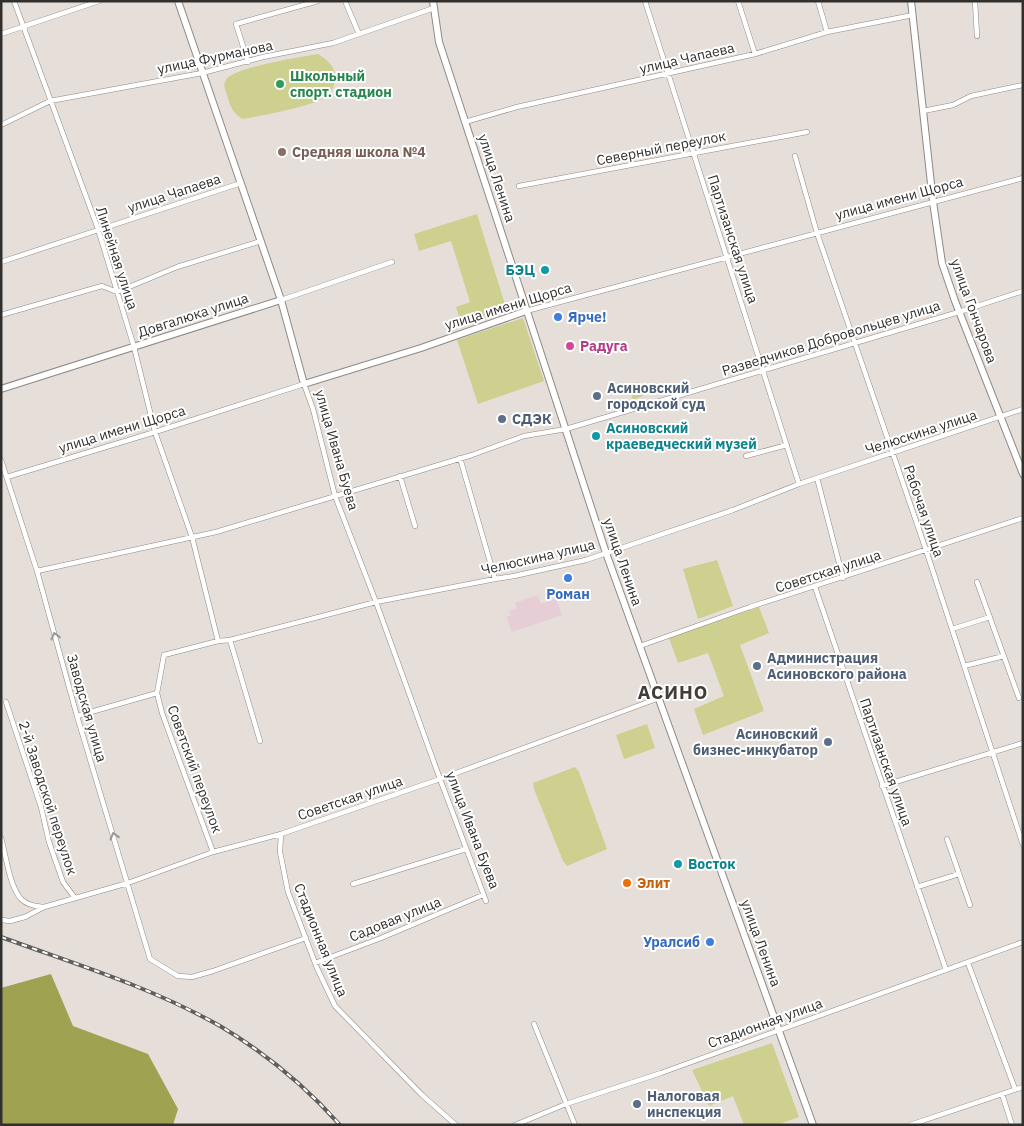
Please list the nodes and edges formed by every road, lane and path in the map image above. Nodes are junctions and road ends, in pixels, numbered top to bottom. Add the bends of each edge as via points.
1 (14, 1) edge
2 (99, 1) edge
3 (178, 1) edge
4 (318, 1) edge
5 (344, 1) edge
6 (645, 1) edge
7 (738, 1) edge
8 (818, 1) edge
9 (911, 1) edge
10 (975, 1) edge
11 (433, 5) edge
12 (913, 15) junction
13 (23, 27) junction
14 (827, 32) junction
15 (1, 34) edge
16 (359, 34) junction
17 (977, 36) dead end
18 (755, 54) junction
19 (248, 62) junction
20 (202, 72) junction
21 (667, 74) junction
22 (1023, 85) edge
23 (50, 101) junction
24 (923, 111) junction
25 (465, 122) junction
26 (1, 125) edge
27 (807, 132) dead end
28 (694, 154) junction
29 (795, 156) dead end
30 (1023, 178) edge
31 (241, 183) junction
32 (519, 186) dead end
33 (933, 202) junction
34 (98, 230) junction
35 (817, 232) junction
36 (261, 241) junction
37 (728, 258) junction
38 (1, 262) edge
39 (392, 262) dead end
40 (1023, 291) edge
41 (117, 292) junction
42 (281, 300) junction
43 (526, 311) junction
44 (959, 312) junction
45 (1, 315) edge
46 (855, 342) junction
47 (134, 347) junction
48 (762, 370) junction
49 (304, 384) junction
50 (1, 389) edge
51 (1023, 409) edge
52 (1000, 418) junction
53 (566, 429) junction
54 (155, 432) junction
55 (787, 445) junction
56 (893, 453) junction
57 (746, 456) dead end
58 (460, 458) junction
59 (1, 460) edge
60 (1023, 474) edge
61 (400, 476) junction
62 (7, 477) junction
63 (817, 478) junction
64 (800, 484) junction
65 (335, 496) junction
66 (1023, 518) edge
67 (415, 526) dead end
68 (192, 537) junction
69 (926, 550) junction
70 (606, 553) junction
71 (37, 571) junction
72 (495, 578) junction
73 (843, 578) junction
74 (977, 582) dead end
75 (815, 587) junction
76 (376, 602) junction
77 (990, 617) junction
78 (952, 629) junction
79 (230, 640) junction
80 (218, 641) junction
81 (640, 646) junction
82 (1004, 656) junction
83 (964, 666) junction
84 (157, 693) junction
85 (659, 698) junction
86 (1019, 698) dead end
87 (6, 702) dead end
88 (77, 716) junction
89 (260, 741) dead end
90 (1023, 743) edge
91 (992, 752) junction
92 (440, 779) junction
93 (882, 786) junction
94 (281, 834) junction
95 (1, 838) edge
96 (947, 839) dead end
97 (1023, 845) edge
98 (466, 849) junction
99 (213, 852) junction
100 (959, 874) junction
101 (128, 883) junction
102 (353, 884) dead end
103 (917, 887) junction
104 (484, 895) junction
105 (75, 898) junction
106 (486, 901) dead end
107 (970, 904) dead end
108 (44, 907) junction
109 (1, 920) edge
110 (306, 938) junction
111 (1023, 942) edge
112 (315, 963) junction
113 (968, 963) junction
114 (946, 970) junction
115 (534, 1024) dead end
116 (779, 1030) junction
117 (1023, 1087) edge
118 (1015, 1089) junction
119 (1002, 1094) junction
120 (566, 1104) junction
121 (456, 1125) edge
122 (514, 1125) edge
123 (575, 1125) edge
124 (813, 1125) edge
125 (910, 1125) edge
126 (1012, 1125) edge

1 - 13 street, Линейная улица
2 - 13 street
3 - 20 street, улица Ивана Буева
4 - 19 street via 236,24
5 - 16 street
6 - 21 street, Партизанская улица
7 - 18 street
8 - 14 street
9 - 12 street, улица Гончарова
10 - 17 street
11 - 16 street, улица Фурманова
11 - 25 street, улица Ленина via 439,42
12 - 14 street, улица Чапаева
12 - 24 street, улица Гончарова
13 - 15 street
13 - 23 street, Линейная улица
14 - 18 street, улица Чапаева
16 - 19 street, улица Фурманова
18 - 21 street, улица Чапаева
19 - 20 street, улица Фурманова
20 - 23 street, улица Фурманова
20 - 31 street, улица Ивана Буева
21 - 25 street, улица Чапаева via 517,107
21 - 28 street, Партизанская улица
22 - 24 street
23 - 26 street, улица Фурманова
23 - 34 street, Линейная улица
24 - 33 street, улица Гончарова
25 - 43 street, улица Ленина
27 - 28 street, Северный переулок
28 - 32 street, Северный переулок
28 - 37 street, Партизанская улица
29 - 35 street, Рабочая улица
30 - 33 street, улица имени Щорса
31 - 34 street, улица Чапаева
31 - 36 street, улица Ивана Буева
33 - 35 street, улица имени Щорса
33 - 44 street, улица Гончарова via 942,263
34 - 38 street, улица Чапаева
34 - 41 street, Линейная улица
35 - 37 street, улица имени Щорса
35 - 46 street, Рабочая улица
36 - 41 street via 177,267
36 - 42 street, улица Ивана Буева
37 - 43 street, улица имени Щорса
37 - 48 street, Партизанская улица
39 - 42 street, Довгалюка улица
40 - 44 street, Разведчиков Добровольцев улица
41 - 45 street via 102,286
41 - 47 street, Линейная улица
42 - 47 street, Довгалюка улица
42 - 49 street, улица Ивана Буева
43 - 49 street, улица имени Щорса
43 - 53 street, улица Ленина
44 - 46 street, Разведчиков Добровольцев улица
44 - 52 street, улица Гончарова
46 - 48 street, Разведчиков Добровольцев улица
46 - 56 street, Рабочая улица
47 - 50 street, Довгалюка улица
47 - 54 street, Линейная улица
48 - 53 street, Разведчиков Добровольцев улица
48 - 55 street, Партизанская улица
49 - 54 street, улица имени Щорса
49 - 65 street, улица Ивана Буева
51 - 52 street, Челюскина улица
52 - 56 street, Челюскина улица
52 - 60 street, улица Гончарова
53 - 58 street, Разведчиков Добровольцев улица via 524,436
53 - 70 street, улица Ленина
54 - 62 street, улица имени Щорса
54 - 68 street, Линейная улица
55 - 57 street
55 - 64 street, Партизанская улица
56 - 63 street, Челюскина улица
56 - 69 street, Рабочая улица
58 - 61 street, Разведчиков Добровольцев улица
58 - 72 street
59 - 62 street, Заводская улица
61 - 65 street, Разведчиков Добровольцев улица
61 - 67 street
62 - 71 street, Заводская улица
63 - 64 street, Челюскина улица
63 - 73 street
64 - 70 street, Челюскина улица
65 - 68 street, Разведчиков Добровольцев улица
65 - 76 street, улица Ивана Буева
66 - 69 street, Советская улица
68 - 71 street, Разведчиков Добровольцев улица
68 - 80 street, Линейная улица
69 - 73 street, Советская улица
69 - 78 street, Рабочая улица
70 - 72 street, Челюскина улица
70 - 81 street, улица Ленина
88 -> 71 street, Заводская улица
72 - 76 street, Челюскина улица
73 - 75 street, Советская улица
74 - 77 street
75 - 81 street, Советская улица
75 - 93 street, Партизанская улица
76 - 79 street, Челюскина улица
76 - 92 street, улица Ивана Буева
77 - 78 street
77 - 82 street
78 - 83 street, Рабочая улица
79 - 80 street, Челюскина улица
79 - 89 street
80 - 84 street, Челюскина улица via 164,655
81 - 85 street, улица Ленина
82 - 83 street
82 - 86 street
83 - 91 street, Рабочая улица
84 - 88 street
84 - 99 street, Советский переулок
85 - 92 street, Советская улица
85 - 116 street, улица Ленина
87 - 105 street, 2-й Заводской переулок via 63,882
101 -> 88 street, Заводская улица
90 - 91 street
91 - 93 street
91 - 97 street, Рабочая улица
92 - 94 street, Советская улица
92 - 98 street, улица Ивана Буева
93 - 103 street, Партизанская улица
94 - 99 street, Советская улица
94 - 110 street, Стадионная улица via 280,852 288,892
95 - 108 street via 12,882 21,898 30,905
96 - 100 street
98 - 102 street
98 - 104 street, улица Ивана Буева
99 - 101 street, Советская улица
100 - 103 street
100 - 107 street
101 - 105 street, Советская улица
101 - 110 street, Заводская улица via 150,959 178,976 192,977 213,971
103 - 114 street, Партизанская улица
104 - 106 street, улица Ивана Буева
104 - 112 street, Садовая улица
105 - 108 street, Советская улица
108 - 109 street, Советская улица via 25,917
110 - 112 street, Стадионная улица
111 - 113 street, Стадионная улица
112 - 121 street, Стадионная улица via 335,1006 422,1096
113 - 114 street, Стадионная улица
113 - 118 street
114 - 116 street, Стадионная улица
115 - 120 street
116 - 120 street, Стадионная улица
116 - 124 street, улица Ленина
117 - 118 street
118 - 119 street
119 - 125 street
119 - 126 street
120 - 122 street, Стадионная улица
120 - 123 street

